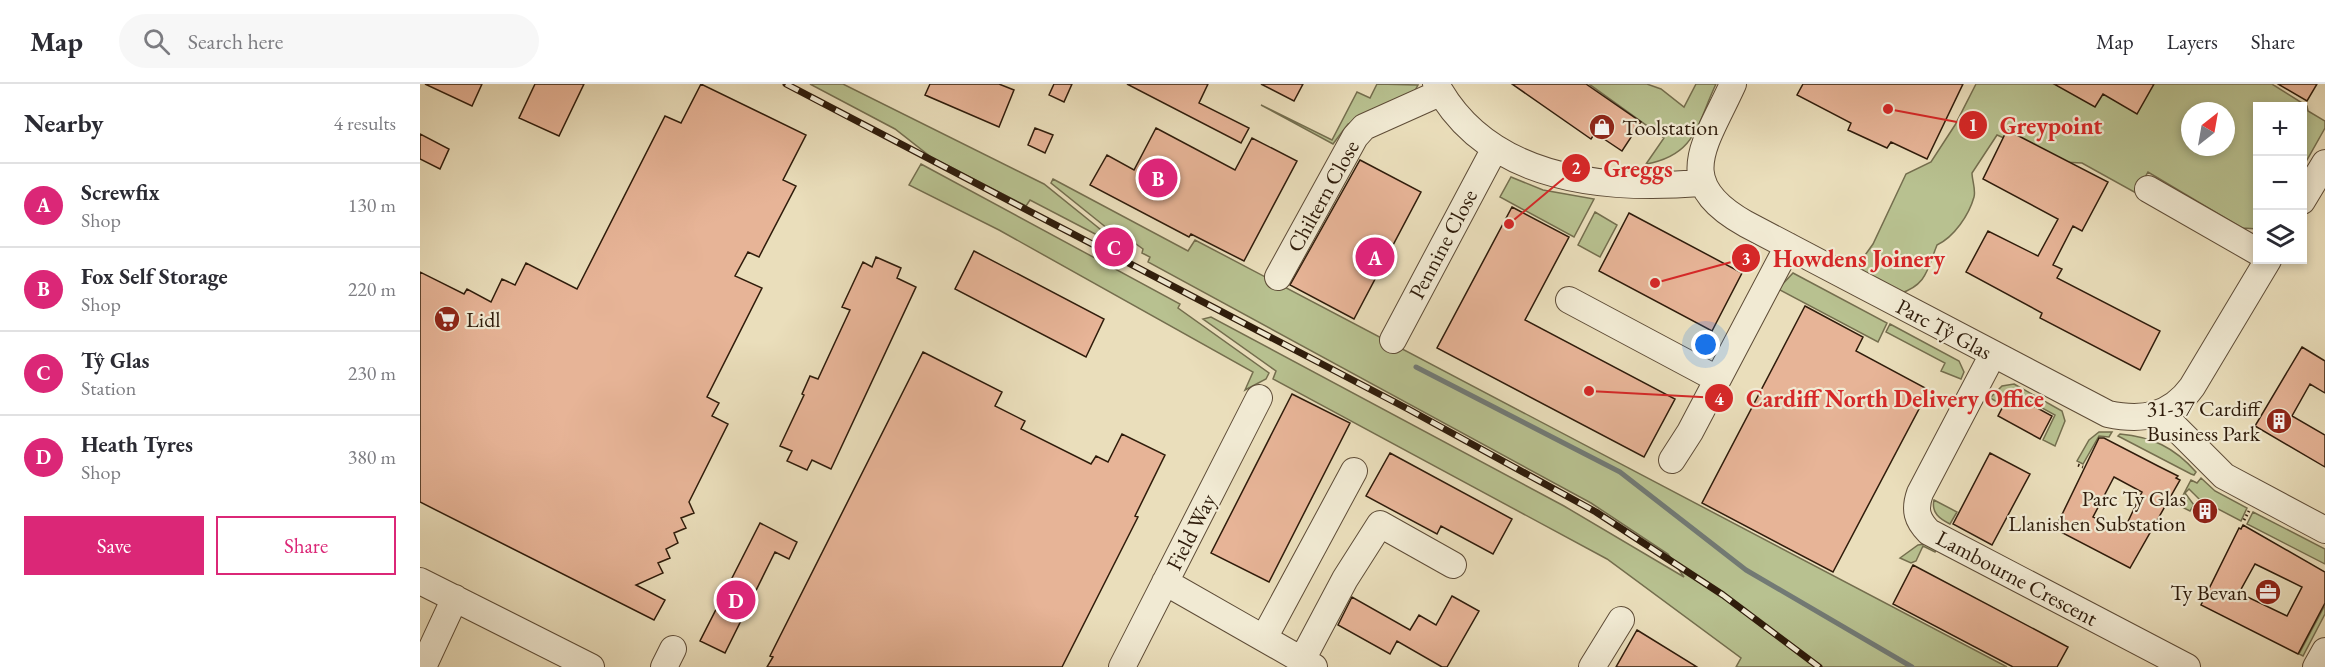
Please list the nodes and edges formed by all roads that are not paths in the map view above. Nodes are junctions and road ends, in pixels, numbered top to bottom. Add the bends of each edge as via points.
1 (1733, 84) edge
2 (1438, 88) edge
3 (1495, 148) junction
4 (2325, 163) edge
5 (1701, 183) junction
6 (2148, 189) dead end
7 (2307, 193) edge
8 (1788, 246) junction
9 (2253, 249) edge
10 (2266, 264) edge
11 (1278, 277) dead end
12 (1569, 300) dead end
13 (1393, 340) dead end
14 (1994, 354) junction
15 (1717, 379) junction
16 (1259, 398) dead end
17 (2162, 414) junction
18 (1672, 460) dead end
19 (1354, 471) dead end
20 (2325, 530) edge
21 (1453, 565) dead end
22 (420, 581) edge
23 (1165, 582) junction
24 (455, 598) junction
25 (1621, 620) dead end
26 (1264, 638) junction
27 (2325, 651) edge
28 (1308, 664) edge
29 (423, 667) edge
30 (591, 667) edge
31 (1122, 667) edge
32 (1592, 667) edge
33 (2187, 667) edge
34 (2316, 667) edge

1 - 5 street via 1703,150
2 - 3 street via 1462,122
2 - 11 street, Chiltern Close via 1355,137
3 - 5 street via 1529,167 1565,177 1645,185
3 - 13 street, Pennine Close
4 - 7 street
5 - 8 street, Parc Tŷ Glas via 1726,213
6 - 9 street
8 - 14 street, Parc Tŷ Glas
8 - 15 street
10 - 17 street via 2192,387
12 - 15 street
14 - 17 street, Parc Tŷ Glas via 2108,414 2145,418
14 - 33 street, Lambourne Crescent via 1920,494 1917,512 1922,525
15 - 18 street
16 - 23 street, Field Way
17 - 20 street via 2224,476
19 - 26 street
21 - 28 street via 1380,524 1345,579
22 - 24 street
23 - 26 street
23 - 31 street, Field Way
24 - 29 street
24 - 30 street
25 - 32 street
26 - 28 street
27 - 34 street

